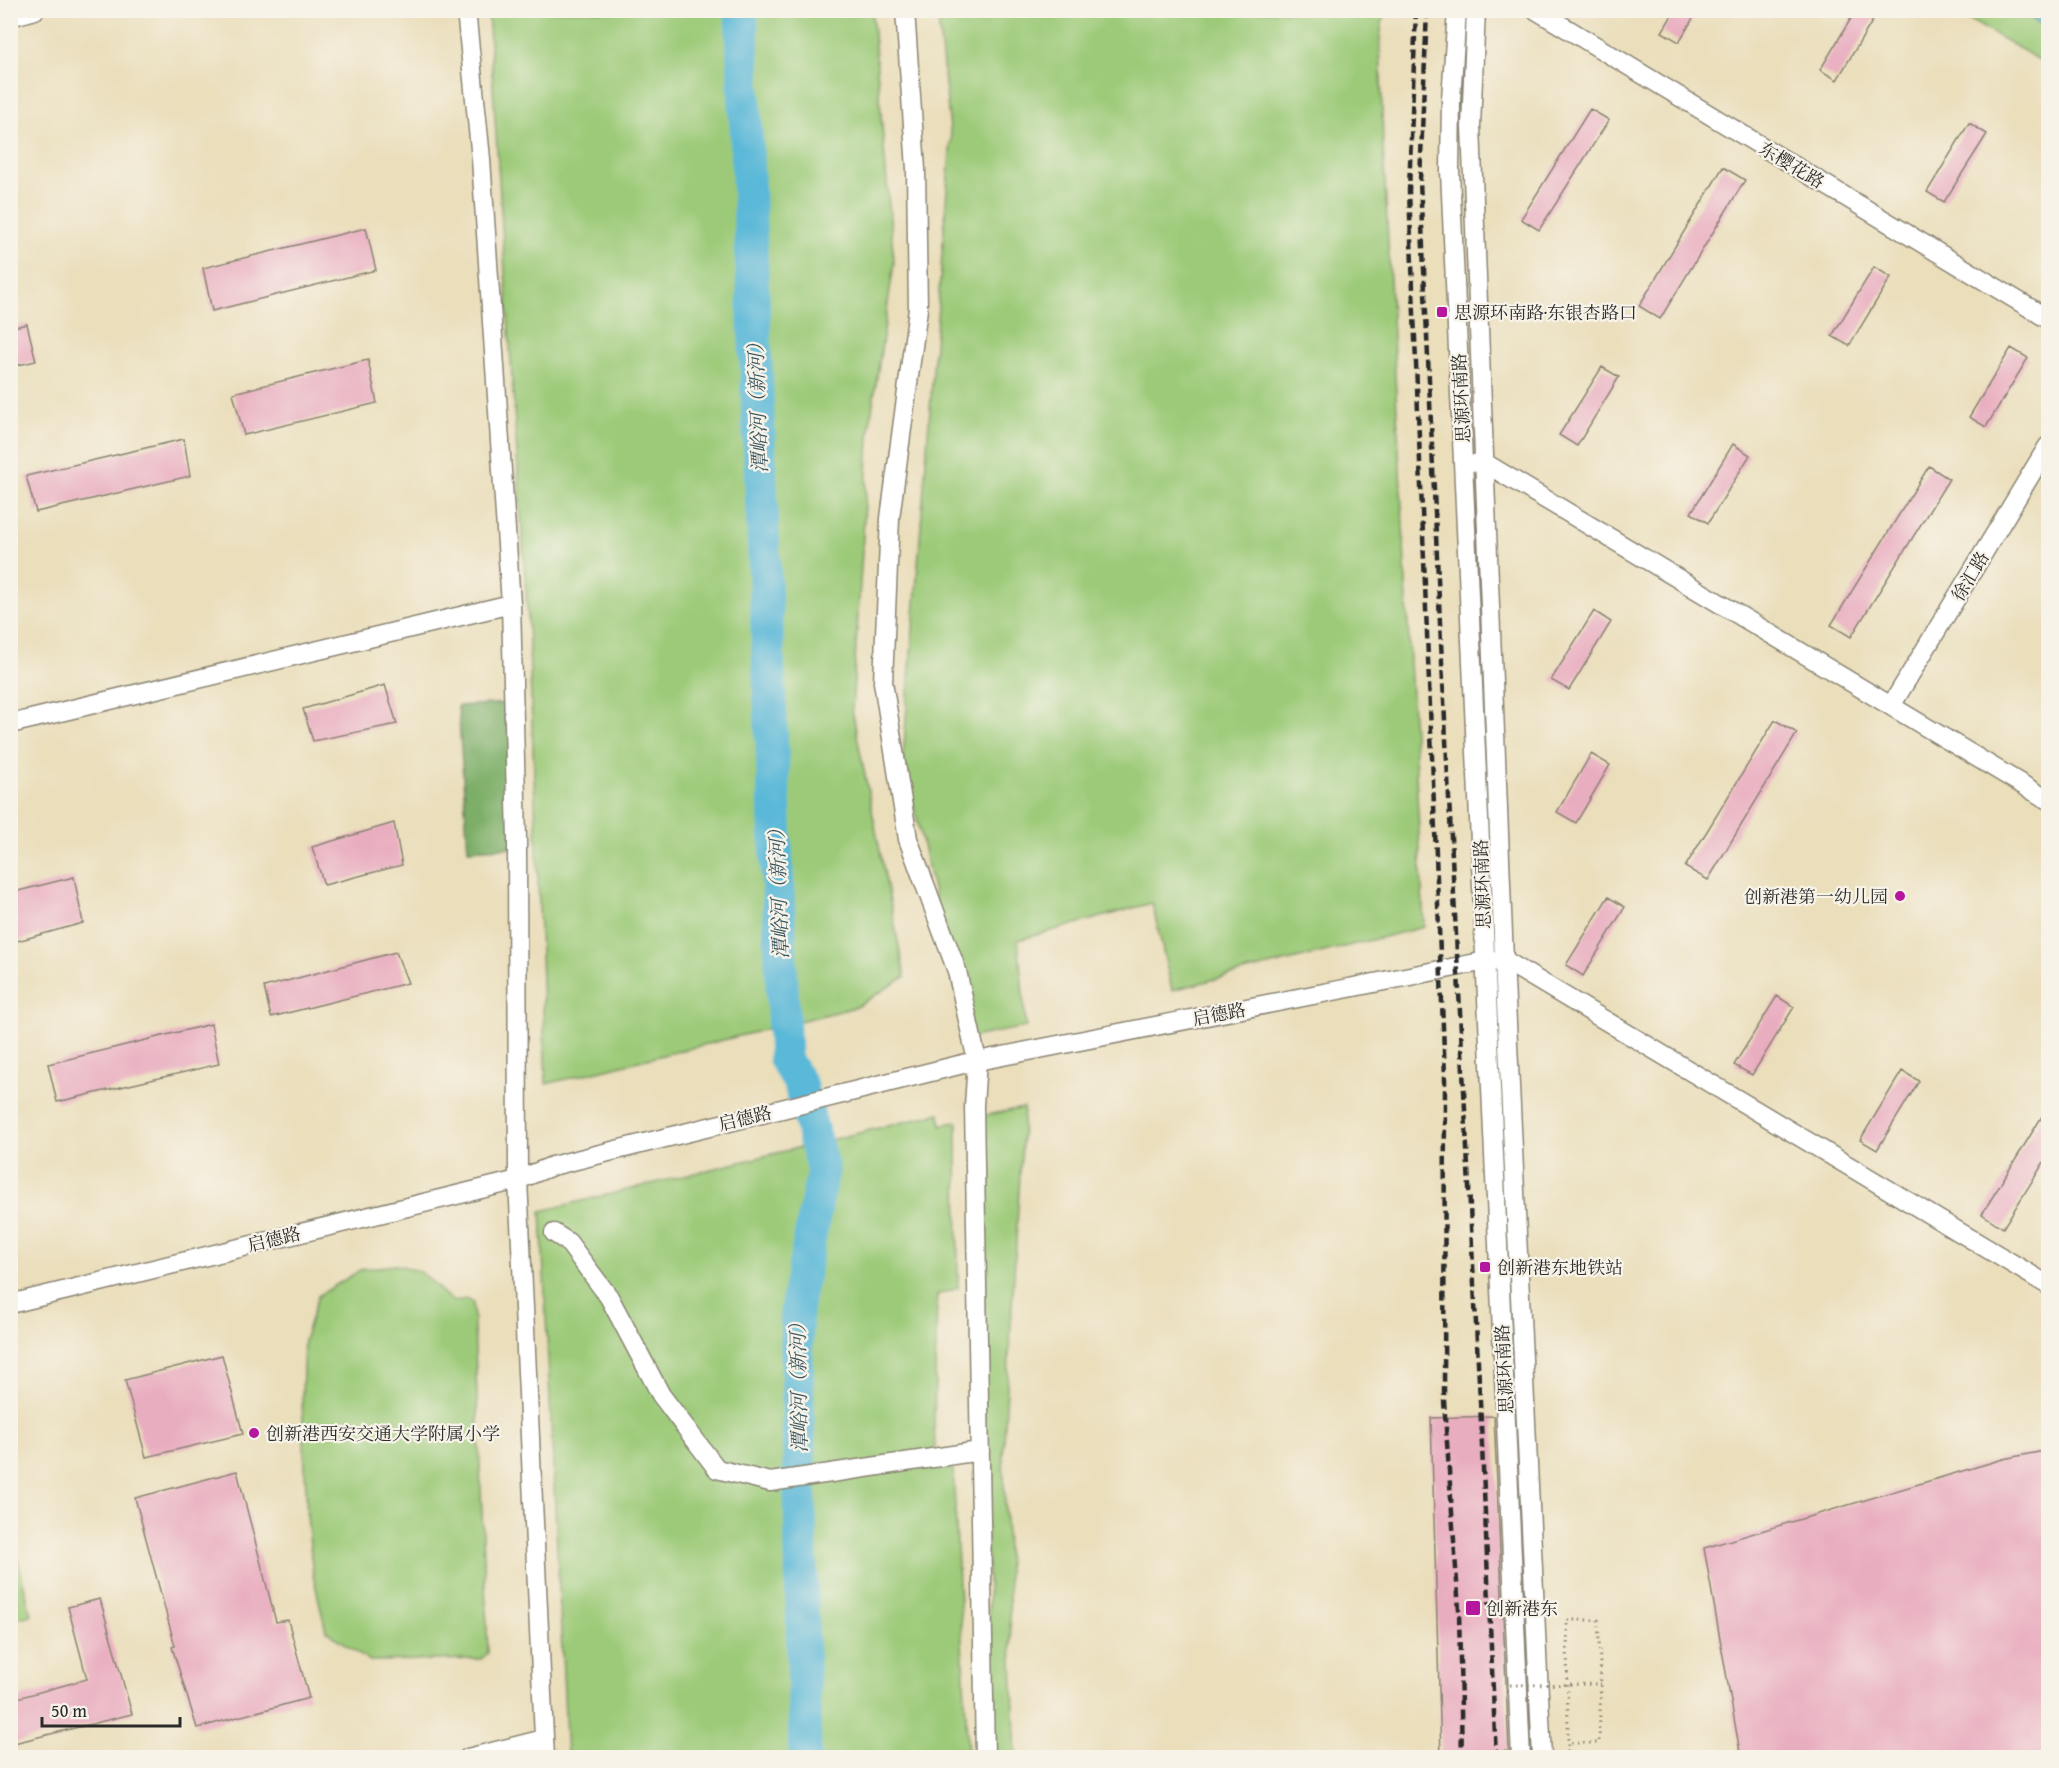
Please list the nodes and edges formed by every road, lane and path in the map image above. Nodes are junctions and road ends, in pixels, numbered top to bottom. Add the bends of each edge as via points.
1 (35, 10) edge
2 (466, 10) edge
3 (905, 10) edge
4 (1457, 10) edge
5 (1476, 10) edge
6 (1536, 10) edge
7 (10, 17) edge
8 (2049, 319) edge
9 (2049, 446) edge
10 (1465, 464) junction
11 (1485, 464) junction
12 (511, 604) junction
13 (1891, 706) junction
14 (10, 724) edge
15 (2049, 800) edge
16 (1504, 960) junction
17 (1486, 961) junction
18 (972, 1062) junction
19 (518, 1180) junction
20 (554, 1233) dead end
21 (2049, 1285) edge
22 (10, 1304) edge
23 (980, 1450) junction
24 (1601, 1684) junction
25 (1510, 1685) dead end
26 (544, 1739) junction
27 (1568, 1743) junction
28 (468, 1758) edge
29 (545, 1758) edge
30 (985, 1758) edge
31 (1521, 1758) edge
32 (1542, 1758) edge
33 (1568, 1758) edge

1 - 7 street
2 - 12 street via 481,159
3 - 18 street via 916,169 918,309 890,518 883,682 908,839 957,971
4 - 10 street, 思源环南路 via 1450,171
5 - 11 street, 思源环南路 via 1471,126
6 - 8 street, 东樱花路
9 - 13 street, 徐汇路
10 - 11 street
10 - 17 street, 思源环南路
11 - 13 street
11 - 16 street, 思源环南路
12 - 14 street
12 - 19 street via 517,839
13 - 15 street
16 - 17 street, 启德路
16 - 21 street
16 - 32 street, 思源环南路
17 - 18 street, 启德路
17 - 31 street, 思源环南路
18 - 19 street, 启德路 via 552,1166
18 - 23 street
19 - 22 street, 启德路
19 - 26 street
20 - 23 street via 568,1242 609,1297 661,1395 717,1469 770,1482
23 - 30 street
24 - 25 path, bridge
24 - 27 path via 1599,1743
24 - 27 path via 1598,1620 1567,1620
26 - 28 street
26 - 29 street
27 - 33 path

